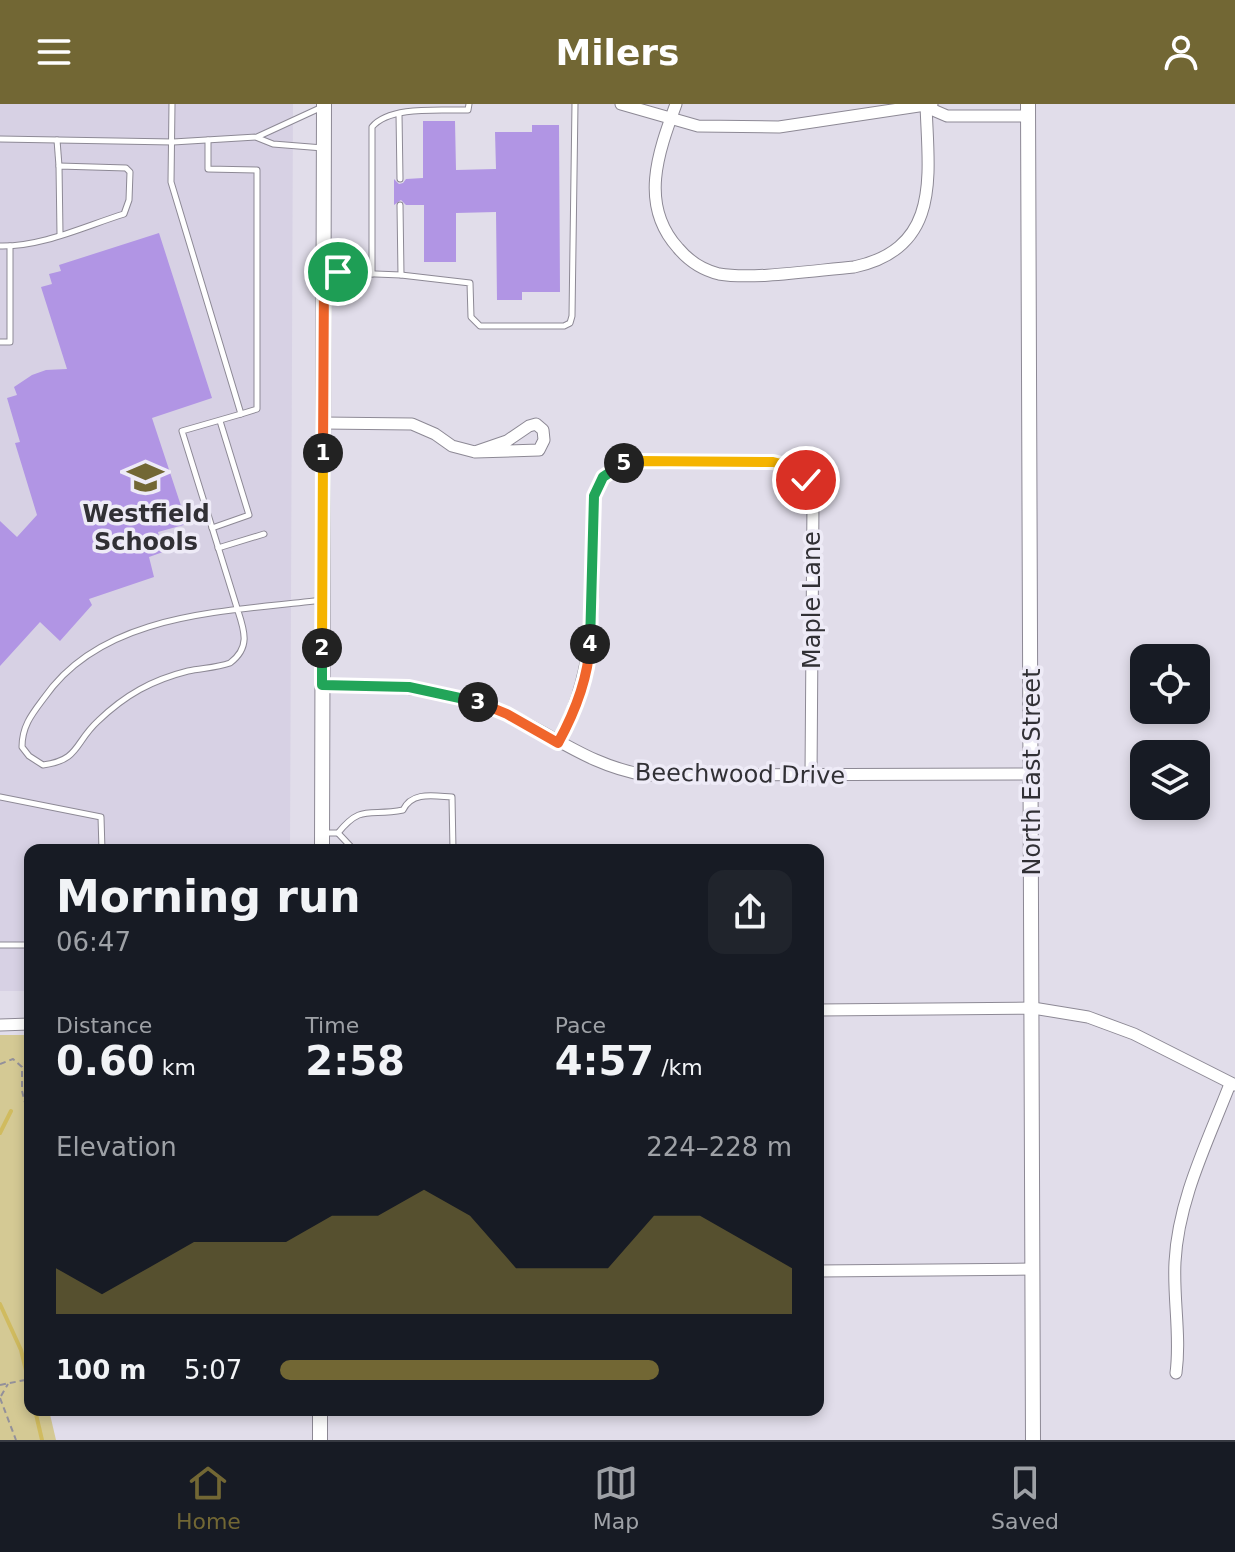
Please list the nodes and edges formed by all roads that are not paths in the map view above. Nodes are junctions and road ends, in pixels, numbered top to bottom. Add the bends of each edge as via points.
1 (172, 104) edge
2 (469, 104) edge
3 (575, 104) edge
4 (621, 104) edge
5 (676, 104) edge
6 (324, 105) edge
7 (929, 105) edge
8 (1028, 110) edge
9 (399, 114) junction
10 (670, 119) junction
11 (257, 137) junction
12 (0, 139) edge
13 (57, 140) junction
14 (208, 140) junction
15 (173, 142) junction
16 (324, 148) junction
17 (59, 166) junction
18 (400, 179) dead end
19 (400, 205) dead end
20 (60, 234) junction
21 (0, 246) edge
22 (10, 246) junction
23 (324, 272) junction
24 (372, 274) junction
25 (401, 275) junction
26 (0, 342) edge
27 (241, 414) junction
28 (220, 421) junction
29 (323, 423) junction
30 (475, 452) junction
31 (212, 528) junction
32 (264, 534) dead end
33 (218, 548) junction
34 (322, 600) junction
35 (238, 611) junction
36 (322, 685) junction
37 (558, 743) junction
38 (1032, 774) junction
39 (811, 776) junction
40 (0, 797) edge
41 (322, 833) junction
42 (338, 833) junction
43 (102, 844) edge
44 (322, 844) edge
45 (348, 844) edge
46 (453, 844) edge
47 (0, 945) edge
48 (24, 945) edge
49 (1033, 1008) junction
50 (824, 1010) edge
51 (24, 1024) edge
52 (0, 1025) edge
53 (1233, 1085) edge
54 (1032, 1269) junction
55 (824, 1271) edge
56 (1176, 1373) dead end
57 (320, 1416) edge
58 (320, 1440) edge
59 (1033, 1440) edge

1 - 15 lane
2 - 9 lane via 468,110
3 - 25 lane via 570,323 480,326 471,317 470,283
4 - 10 street
5 - 10 street
6 - 11 lane
6 - 16 street
7 - 8 street via 947,116
7 - 10 street via 779,127 698,126
7 - 10 street via 927,197 915,227 895,249 854,267 738,276 692,261 660,222 654,172
8 - 38 street, North East Street
9 - 18 lane
9 - 24 lane via 372,127
11 - 14 lane
11 - 16 lane via 273,144
12 - 13 lane
13 - 15 lane
13 - 17 lane
14 - 15 lane
14 - 27 lane via 208,169 257,170 257,409
15 - 27 lane via 171,182
16 - 23 street
17 - 20 lane
17 - 20 lane via 130,172 124,214
19 - 25 lane
20 - 22 lane
21 - 22 lane
22 - 26 lane via 10,342
23 - 24 lane
23 - 29 street
24 - 25 lane
27 - 28 lane
28 - 31 lane via 249,515
28 - 31 lane via 182,431
29 - 30 street via 412,424
29 - 34 street
30 - 30 street via 539,450 543,430 529,426
31 - 33 lane
32 - 33 lane
33 - 35 lane
34 - 35 lane
34 - 36 street
35 - 35 lane via 246,632 244,646 230,663 163,678 136,690 95,723 60,763 43,765 22,747 25,724 53,685 78,662 140,630
36 - 37 street, Beechwood Drive via 409,687 455,695 507,714
36 - 41 street
37 - 39 street, Beechwood Drive via 605,766 645,775
37 - 39 street, Maple Lane via 589,658 593,507 603,477 619,465 640,461 773,462 800,473 813,500
38 - 39 street, Beechwood Drive
38 - 49 street, North East Street
40 - 43 lane via 101,817
41 - 42 lane
41 - 44 street
42 - 45 lane
42 - 46 lane via 362,812 403,810 421,796 452,797
47 - 48 lane
49 - 50 street
49 - 53 street via 1109,1023
49 - 54 street, North East Street
51 - 52 street
53 - 56 street via 1192,1185 1178,1236
54 - 55 street
54 - 59 street, North East Street
57 - 58 street

